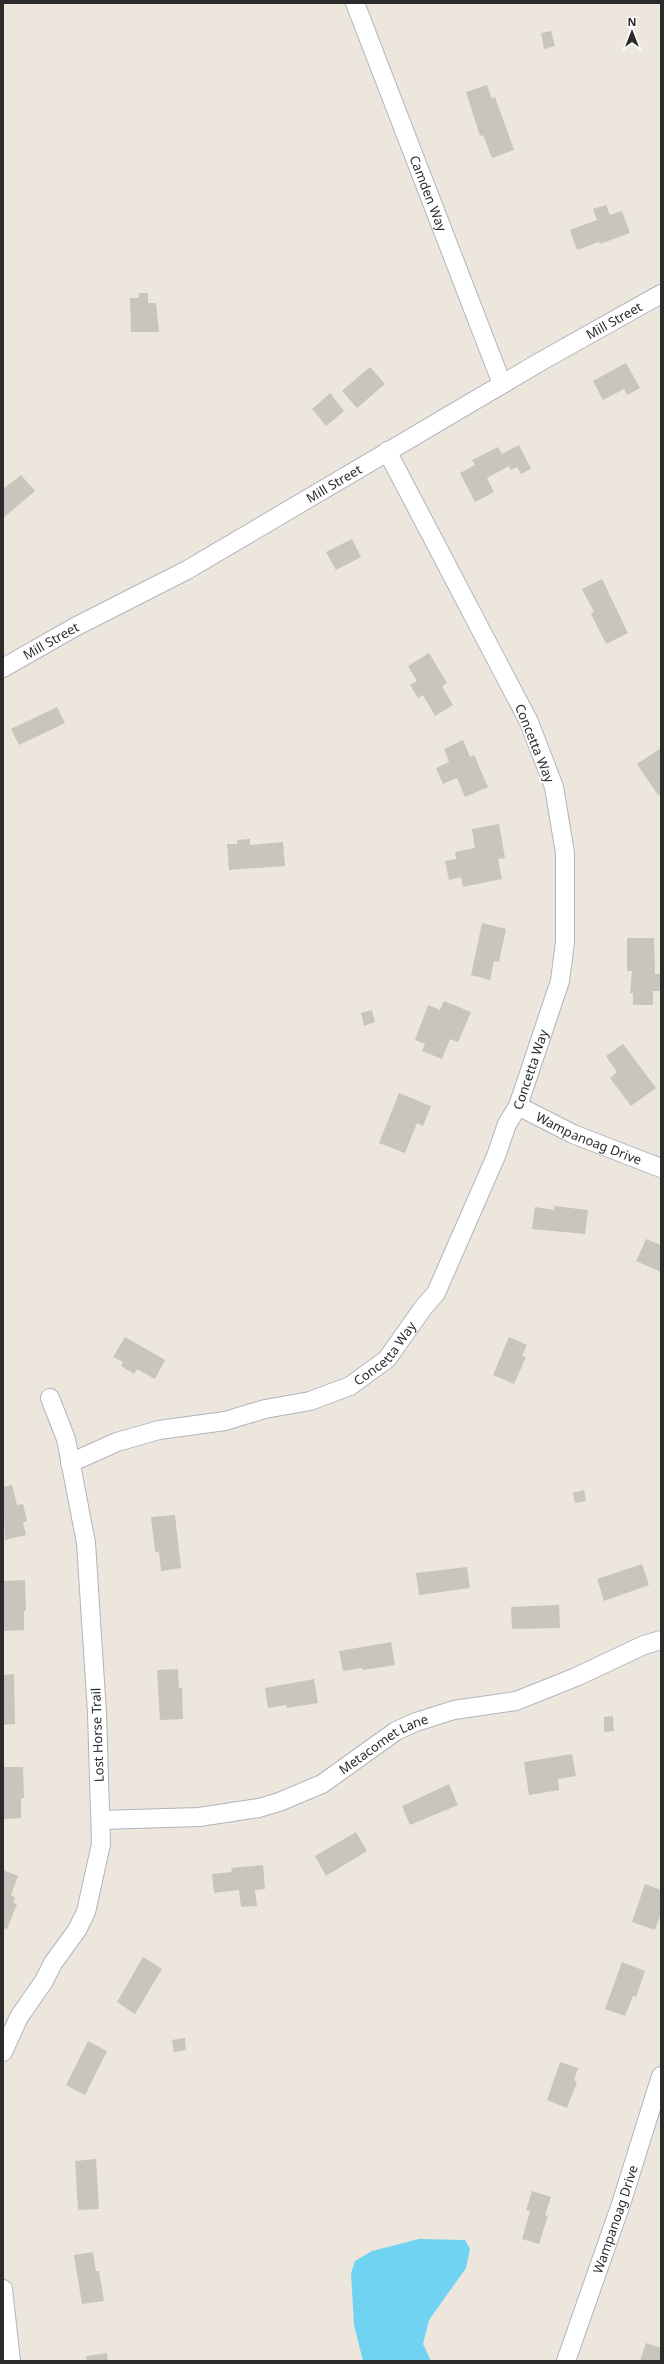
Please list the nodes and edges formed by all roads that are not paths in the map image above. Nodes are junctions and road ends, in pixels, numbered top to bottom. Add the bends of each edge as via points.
1 (355, 3) edge
2 (661, 294) edge
3 (502, 384) junction
4 (387, 451) junction
5 (3, 668) edge
6 (518, 1106) junction
7 (661, 1168) edge
8 (50, 1398) dead end
9 (70, 1463) junction
10 (661, 1640) edge
11 (101, 1820) junction
12 (3, 2052) edge
13 (661, 2076) edge
14 (3, 2290) edge
15 (11, 2361) edge
16 (566, 2361) edge

1 - 3 street, Camden Way
2 - 3 street, Mill Street
3 - 4 street, Mill Street
4 - 5 street, Mill Street via 187,570 75,627
4 - 6 street, Concetta Way via 529,722 554,787 565,853 565,942 560,981
6 - 7 street, Wampanoag Drive via 573,1134
6 - 9 street, Concetta Way via 507,1124 496,1156 436,1293 387,1359 350,1386 310,1401 226,1421 159,1430 117,1442
8 - 9 street, Lost Horse Trail via 66,1439
9 - 11 street, Lost Horse Trail via 86,1543
10 - 11 street, Metacomet Lane via 516,1701 454,1710 416,1722 396,1731 322,1784 279,1802 259,1808 199,1817
11 - 12 street, Lost Horse Trail via 101,1844 86,1912 77,1930 19,2017
13 - 16 street, Wampanoag Drive via 622,2201
14 - 15 street

